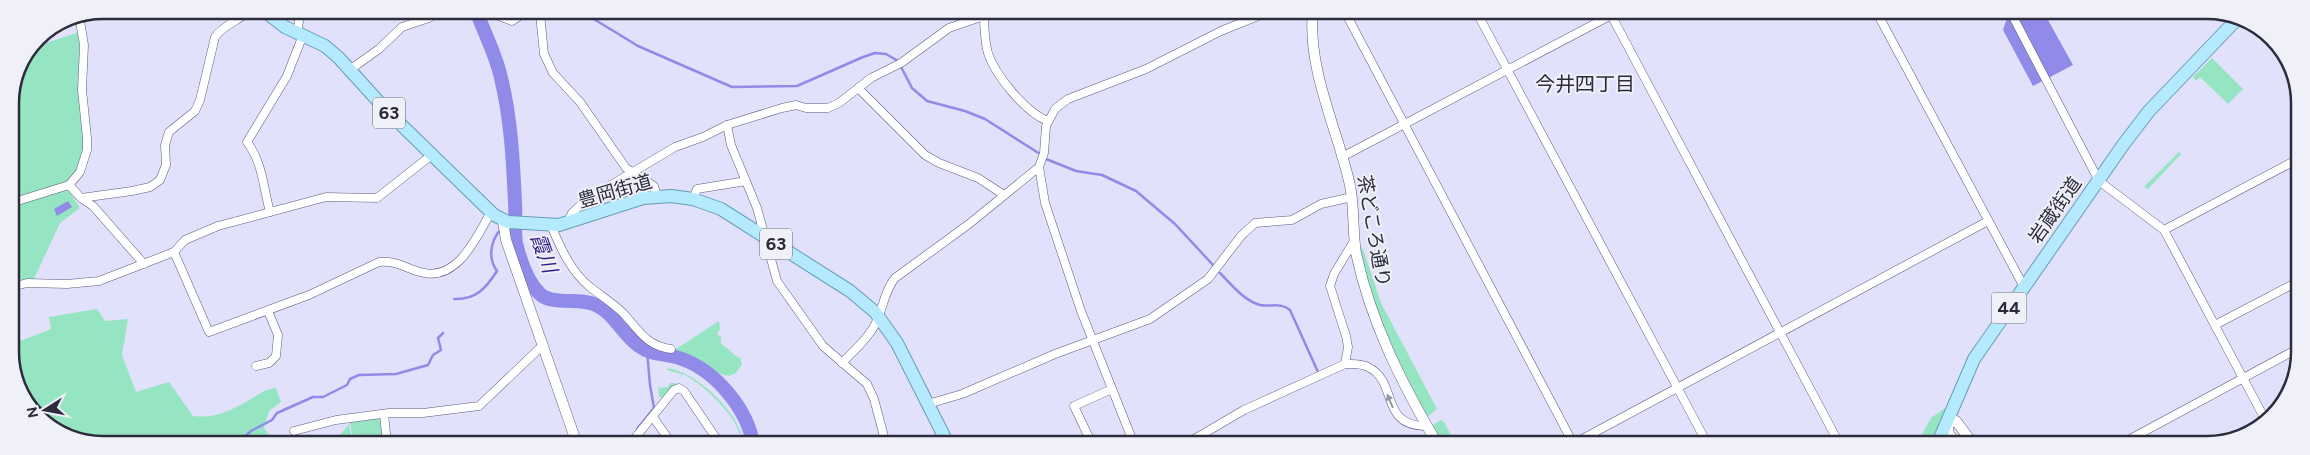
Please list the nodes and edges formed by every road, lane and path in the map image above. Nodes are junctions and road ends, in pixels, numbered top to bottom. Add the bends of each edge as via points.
1 (241, 19) edge
2 (277, 19) edge
3 (301, 19) edge
4 (426, 19) edge
5 (540, 19) edge
6 (970, 19) edge
7 (985, 19) edge
8 (1251, 19) edge
9 (1312, 19) edge
10 (1349, 19) edge
11 (1481, 19) edge
12 (1600, 19) edge
13 (1617, 19) edge
14 (1880, 19) edge
15 (2014, 19) edge
16 (80, 22) edge
17 (2234, 23) edge
18 (300, 34) junction
19 (351, 69) junction
20 (1508, 70) junction
21 (858, 88) junction
22 (1048, 121) junction
23 (727, 125) junction
24 (1404, 125) junction
25 (433, 154) junction
26 (1342, 157) junction
27 (2291, 163) edge
28 (1039, 167) junction
29 (632, 173) junction
30 (746, 181) junction
31 (2098, 181) junction
32 (69, 186) junction
33 (1004, 195) junction
34 (657, 196) junction
35 (1352, 197) junction
36 (81, 198) junction
37 (694, 199) junction
38 (19, 201) edge
39 (270, 212) junction
40 (490, 212) junction
41 (1988, 221) junction
42 (511, 222) junction
43 (567, 224) junction
44 (551, 225) junction
45 (2164, 230) junction
46 (764, 236) junction
47 (1354, 241) junction
48 (174, 252) junction
49 (144, 264) junction
50 (19, 285) edge
51 (2291, 285) edge
52 (2024, 288) junction
53 (268, 311) junction
54 (878, 316) junction
55 (2215, 326) junction
56 (1781, 332) junction
57 (1093, 341) junction
58 (543, 345) junction
59 (671, 349) dead end
60 (2291, 352) edge
61 (842, 363) junction
62 (1345, 364) junction
63 (256, 366) dead end
64 (2244, 378) junction
65 (1677, 388) junction
66 (1112, 389) junction
67 (928, 404) junction
68 (384, 414) junction
69 (653, 416) junction
70 (2263, 416) edge
71 (1947, 424) junction
72 (1426, 426) junction
73 (294, 432) dead end
74 (387, 436) edge
75 (574, 436) edge
76 (637, 436) edge
77 (667, 436) edge
78 (714, 436) edge
79 (884, 436) edge
80 (944, 436) edge
81 (1088, 436) edge
82 (1131, 436) edge
83 (1198, 436) edge
84 (1432, 436) edge
85 (1569, 436) edge
86 (1588, 436) edge
87 (1703, 436) edge
88 (1835, 436) edge
89 (1941, 436) edge
90 (1950, 436) edge
91 (1967, 436) edge
92 (2136, 436) edge

1 - 36 street via 215,37 200,100 194,111 169,132 165,145 166,166 160,180 150,187
2 - 18 main road, 63
3 - 18 street
4 - 19 street via 402,27
5 - 29 street via 544,54 553,73 580,102
6 - 21 street via 949,28 899,64
7 - 22 street via 987,48 994,64 1020,101 1038,117
8 - 22 street via 1146,70 1068,99 1055,109
9 - 26 street, 茶どころ通り via 1314,52
10 - 24 street
11 - 20 street
12 - 20 street
13 - 56 street
14 - 41 street
15 - 31 street
16 - 32 street via 84,45 82,90 87,150 80,172
17 - 31 main road, 岩蔵街道 / 44 via 2148,113
18 - 19 main road, 63 via 325,46
18 - 39 street via 287,76 247,142 262,171
19 - 25 main road, 63 via 388,112
20 - 24 street
20 - 65 street
21 - 23 street via 828,108 782,108
21 - 33 street via 925,155 978,178
22 - 28 street
23 - 29 street via 675,147
23 - 30 street via 731,145
24 - 26 street
24 - 85 street
25 - 39 street via 377,198 326,197
25 - 40 main road, 63
26 - 35 street, 茶どころ通り
27 - 45 street
28 - 33 street
28 - 57 street via 1045,204
29 - 34 street via 654,186
29 - 43 street via 582,203
30 - 37 street via 697,189
30 - 46 street
31 - 45 street
31 - 52 main road, 岩蔵街道 / 44
32 - 36 street
32 - 38 street
33 - 54 street via 895,278
34 - 37 main road, 豊岡街道 / 63
34 - 43 main road, 豊岡街道 / 63
35 - 47 street, 茶どころ通り
35 - 57 street via 1321,204 1292,220 1255,223 1197,288 1161,313
36 - 49 street via 93,206
37 - 46 main road, 豊岡街道 / 63 via 721,209
39 - 48 street via 202,231 185,240
40 - 42 main road, 63
40 - 53 street via 464,254 442,272 424,273 392,262 379,262
41 - 52 street
41 - 56 street
42 - 44 main road, 豊岡街道 / 63
42 - 58 street via 502,229
43 - 44 main road, 豊岡街道 / 63
44 - 59 street via 568,261 582,280 617,307 645,339
45 - 55 street
46 - 54 main road, 豊岡街道 / 63 via 850,291
46 - 61 street via 780,287 824,346
47 - 62 street via 1330,286 1346,336
47 - 72 street, 茶どころ通り via 1366,292 1385,345
48 - 49 street
48 - 53 street via 209,332
49 - 50 street via 88,283
51 - 55 street
52 - 71 main road, 岩蔵街道 / 44 via 1974,359
53 - 63 street via 278,335 276,356 269,363
54 - 61 street via 865,340
54 - 67 main road, 豊岡街道 / 63 via 893,337
55 - 64 street
56 - 65 street
56 - 88 street
57 - 66 street
57 - 67 street via 962,394
58 - 68 street via 479,406
58 - 75 street
60 - 64 street
61 - 79 street via 864,380 870,389
72 -> 62 street via 1414,426 1399,418 1374,371 1360,364
62 - 83 street via 1244,410
64 - 70 street
64 - 92 street
65 - 86 street
65 - 87 street
66 - 81 street via 1074,406
66 - 82 street
67 - 80 main road, 豊岡街道 / 63
68 - 73 street via 336,420
68 - 74 street
69 - 76 street
69 - 77 street
69 - 78 street via 674,390 681,389
71 - 89 main road, 岩蔵街道 / 44
71 - 90 street
71 - 91 street via 1956,421
72 - 84 street, 茶どころ通り

